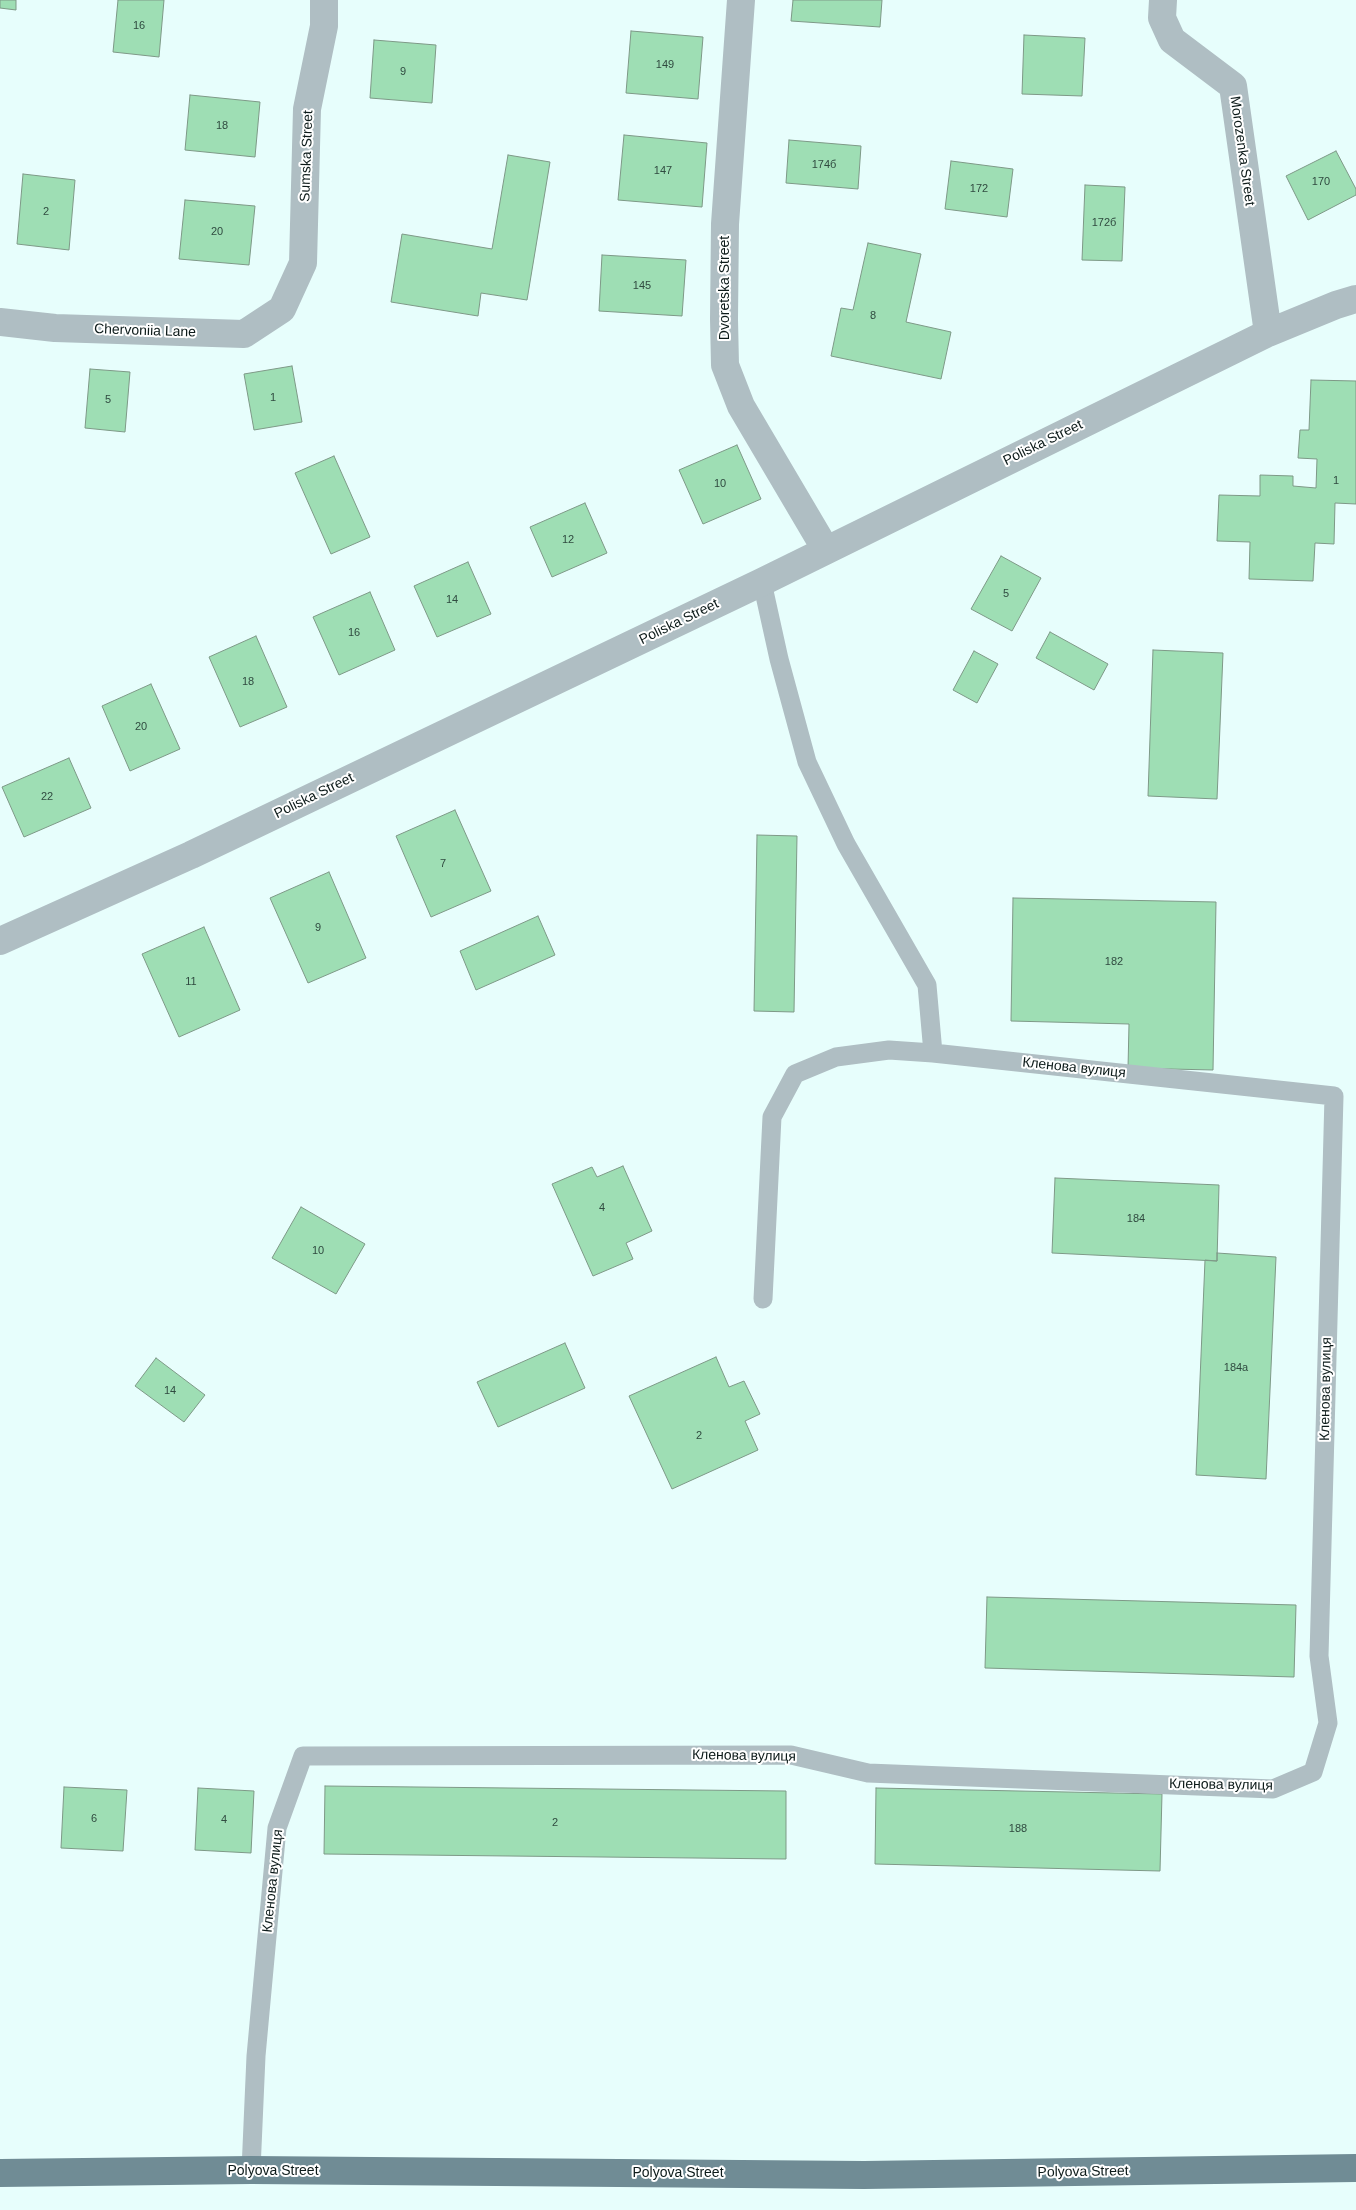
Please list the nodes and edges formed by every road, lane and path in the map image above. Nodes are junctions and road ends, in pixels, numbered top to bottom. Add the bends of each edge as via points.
1 (324, 0) edge
2 (741, 0) edge
3 (1163, 0) edge
4 (1356, 300) edge
5 (282, 309) joint
6 (0, 322) edge
7 (1268, 333) junction
8 (826, 550) junction
9 (762, 582) junction
10 (0, 941) edge
11 (933, 1053) junction
12 (763, 1299) dead end
13 (1356, 2168) edge
14 (251, 2170) junction
15 (0, 2174) edge

1 - 5 street, Sumska Street via 324,26 307,109 303,263
2 - 8 street, Dvoretska Street via 725,224 725,365 740,406
3 - 7 street, Morozenka Street via 1162,18 1172,40 1233,86
4 - 7 street, Poliska Street
5 - 6 street, Chervoniia Lane via 244,334 55,328
7 - 8 street, Poliska Street
8 - 9 street, Poliska Street
9 - 10 street, Poliska Street via 190,855
9 - 11 lane via 807,762 846,844 927,985
11 - 12 lane, Кленова вулиця via 889,1050 836,1056 795,1074 772,1117
11 - 14 lane, Кленова вулиця via 1334,1096 1319,1656 1328,1723 1313,1772 1273,1788 868,1773 791,1755 303,1756 277,1828 256,2056
13 - 14 main road, Polyova Street via 864,2174
14 - 15 main road, Polyova Street

